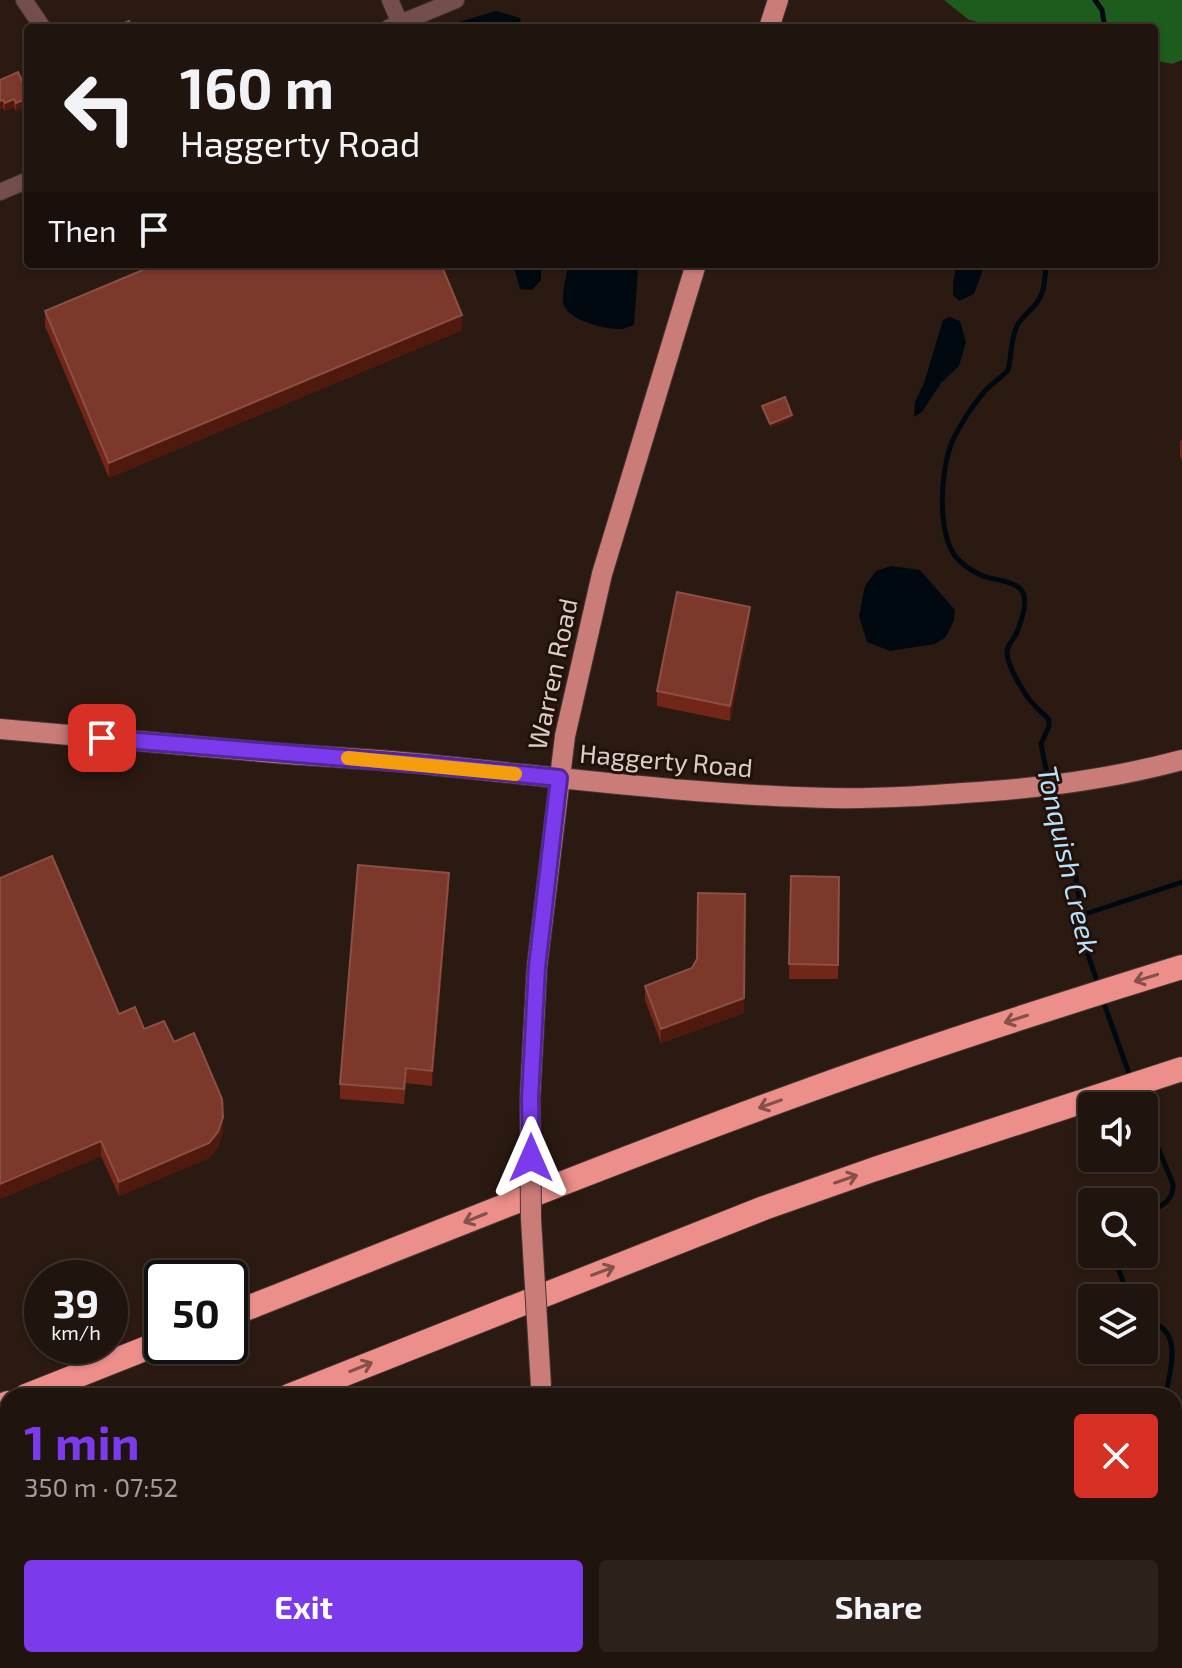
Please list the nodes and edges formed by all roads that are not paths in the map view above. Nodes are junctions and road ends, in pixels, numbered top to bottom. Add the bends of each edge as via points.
1 (24, 0) edge
2 (390, 0) edge
3 (456, 0) edge
4 (778, 0) edge
5 (40, 24) edge
6 (394, 24) edge
7 (399, 24) edge
8 (770, 24) edge
9 (24, 182) edge
10 (0, 192) edge
11 (695, 268) edge
12 (0, 729) edge
13 (1182, 760) edge
14 (559, 778) junction
15 (1182, 967) edge
16 (1182, 1069) edge
17 (248, 1308) edge
18 (144, 1349) edge
19 (46, 1388) edge
20 (309, 1388) edge
21 (542, 1388) edge

1 - 5 street
2 - 6 street
3 - 7 street
4 - 8 main road
9 - 10 street
11 - 14 main road, Warren Road via 595,599
12 - 14 main road, Haggerty Road
13 - 14 main road, Haggerty Road via 1062,785 944,795 832,798
14 - 21 main road, Warren Road, bridge via 537,967 530,1098
15 -> 17 highway via 817,1087
20 -> 16 highway via 764,1208
18 - 19 highway

